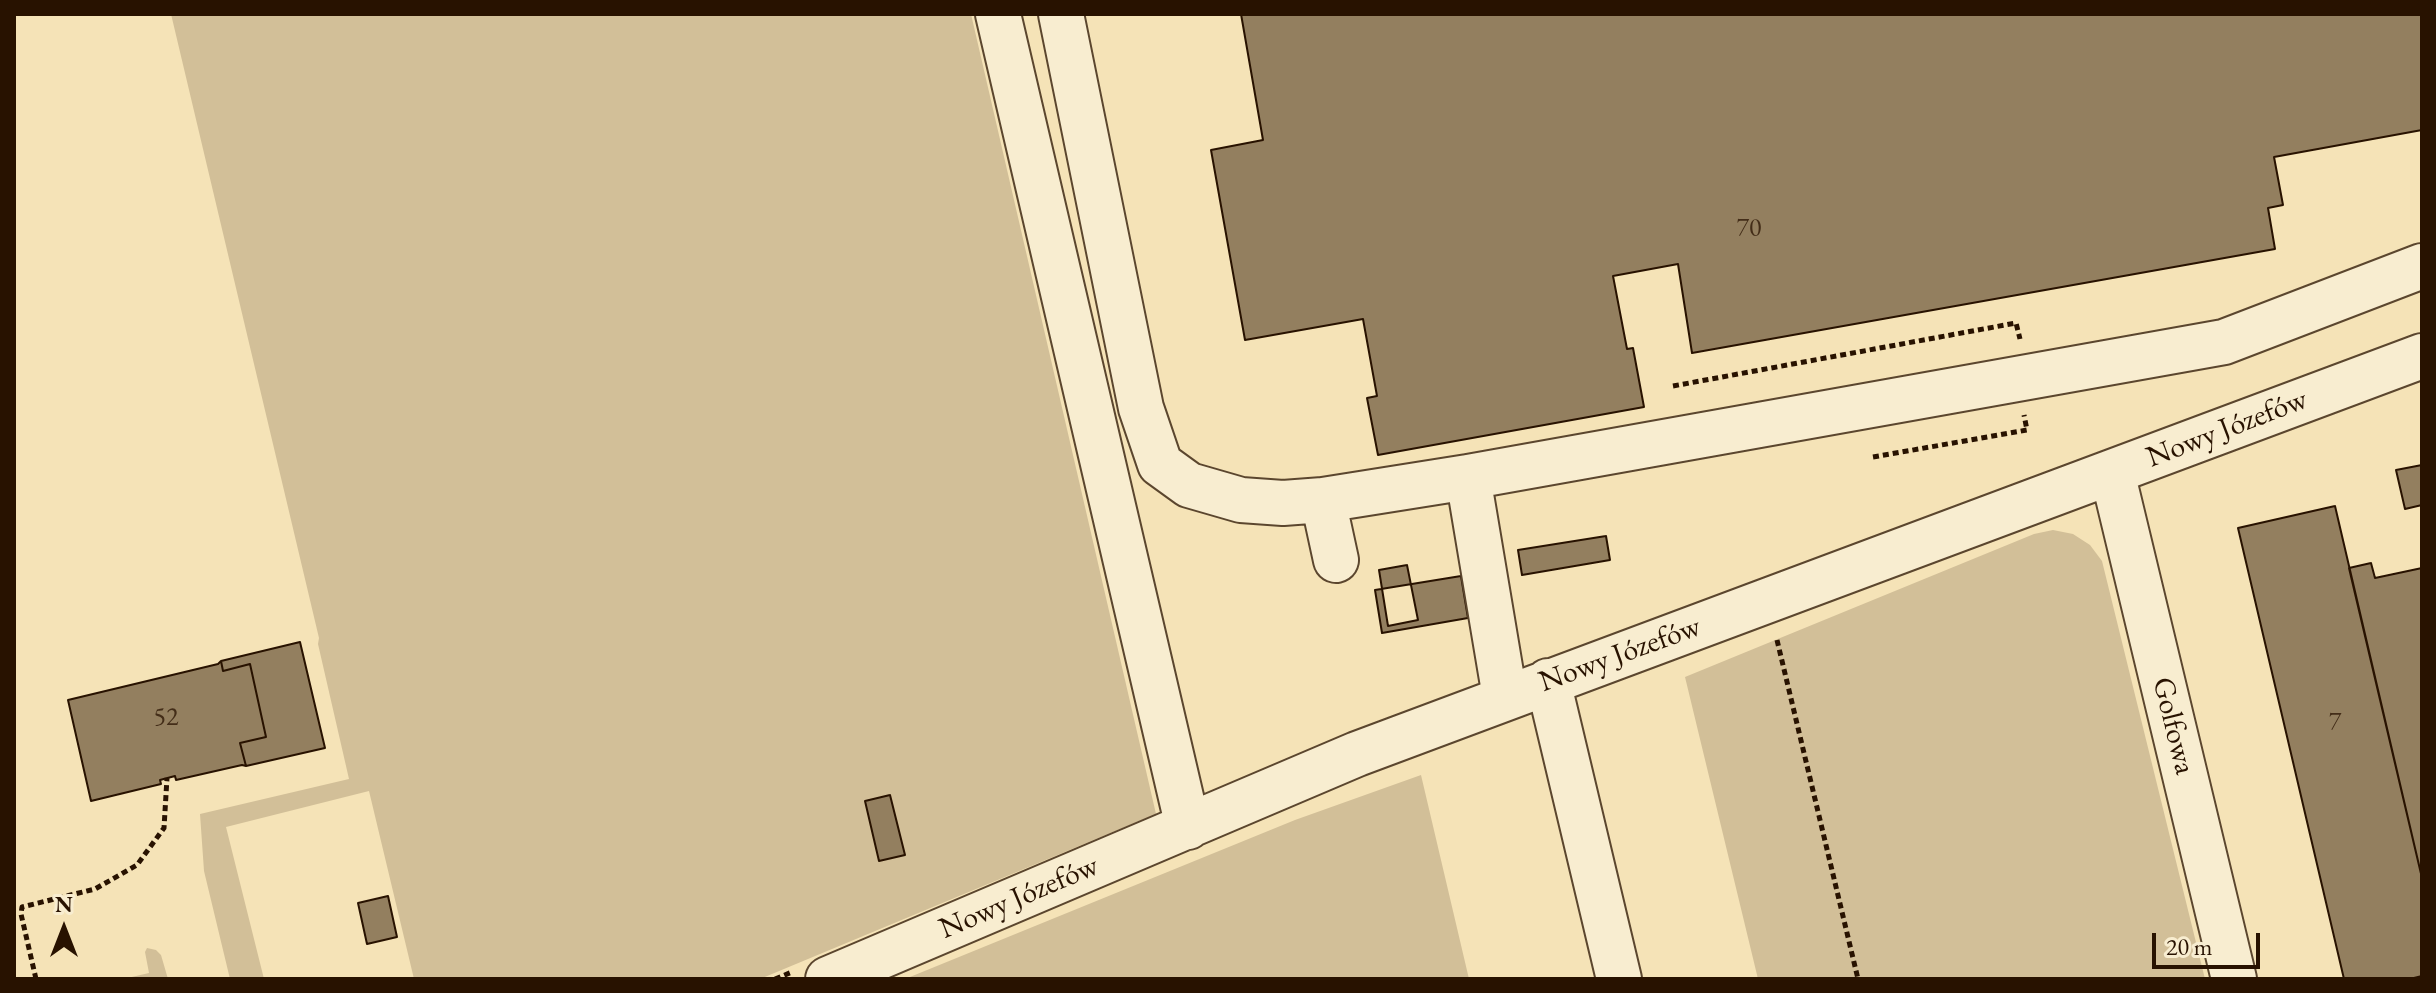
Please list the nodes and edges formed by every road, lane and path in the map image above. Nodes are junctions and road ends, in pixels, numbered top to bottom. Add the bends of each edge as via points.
1 (998, 14) edge
2 (1061, 14) edge
3 (2422, 266) edge
4 (2422, 356) edge
5 (2112, 472) junction
6 (1468, 477) junction
7 (1323, 500) junction
8 (1336, 560) dead end
9 (1768, 600) junction
10 (1548, 681) junction
11 (1505, 697) junction
12 (167, 778) dead end
13 (1188, 827) junction
14 (36, 979) edge
15 (828, 979) edge
16 (1619, 979) edge
17 (1858, 979) edge
18 (2234, 979) edge

1 - 13 street
2 - 7 street via 1141,408 1160,464 1189,485 1241,500
3 - 6 street via 2224,342
4 - 5 street, Nowy Józefów
5 - 9 street, Nowy Józefów
5 - 18 street, Golfowa
6 - 7 street
6 - 11 street
7 - 8 street
9 - 10 street, Nowy Józefów
9 - 17 path
10 - 11 street, Nowy Józefów
10 - 16 street
11 - 13 street, Nowy Józefów
12 - 14 path via 164,828 137,865 95,889 22,907
13 - 15 street, Nowy Józefów

